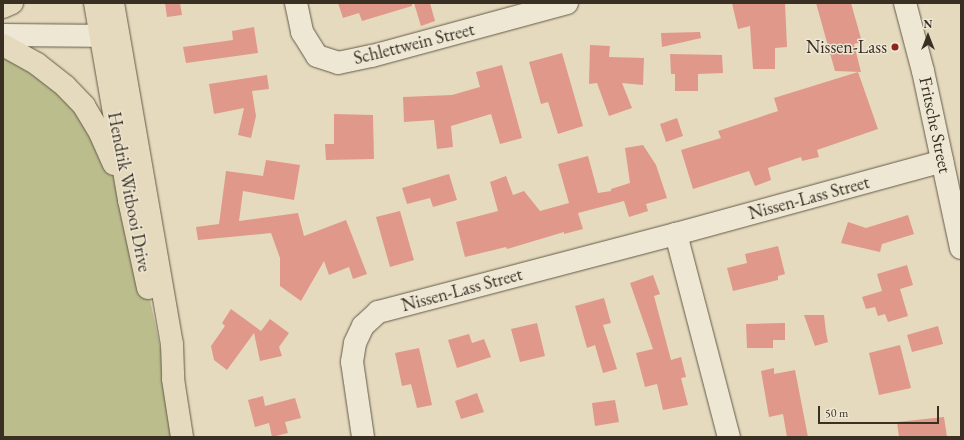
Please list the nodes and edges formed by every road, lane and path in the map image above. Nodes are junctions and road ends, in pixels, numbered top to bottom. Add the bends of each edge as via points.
1 (12, 3) edge
2 (95, 3) edge
3 (113, 3) edge
4 (296, 3) edge
5 (567, 3) edge
6 (905, 3) edge
7 (3, 7) edge
8 (3, 35) edge
9 (109, 36) junction
10 (3, 45) edge
11 (942, 161) junction
12 (129, 200) junction
13 (676, 234) junction
14 (961, 248) edge
15 (173, 379) junction
16 (182, 437) edge
17 (363, 437) edge
18 (729, 437) edge

1 - 7 main road
2 - 9 main road, Hendrik Witbooi Drive
3 - 9 main road, Hendrik Witbooi Drive
4 - 5 street, Schlettwein Street via 302,32 317,56 338,63
6 - 11 street, Fritsche Street via 923,71
8 - 9 street
9 - 12 main road, Hendrik Witbooi Drive
9 - 15 main road, Hendrik Witbooi Drive via 172,344
10 - 12 main road via 37,64 65,86 84,106 100,132
11 - 13 street, Nissen-Lass Street
11 - 14 street, Fritsche Street
12 - 15 main road, Hendrik Witbooi Drive via 160,347
13 - 17 street, Nissen-Lass Street via 378,312 363,326 355,343 352,362
13 - 18 street
15 - 16 main road, Hendrik Witbooi Drive

